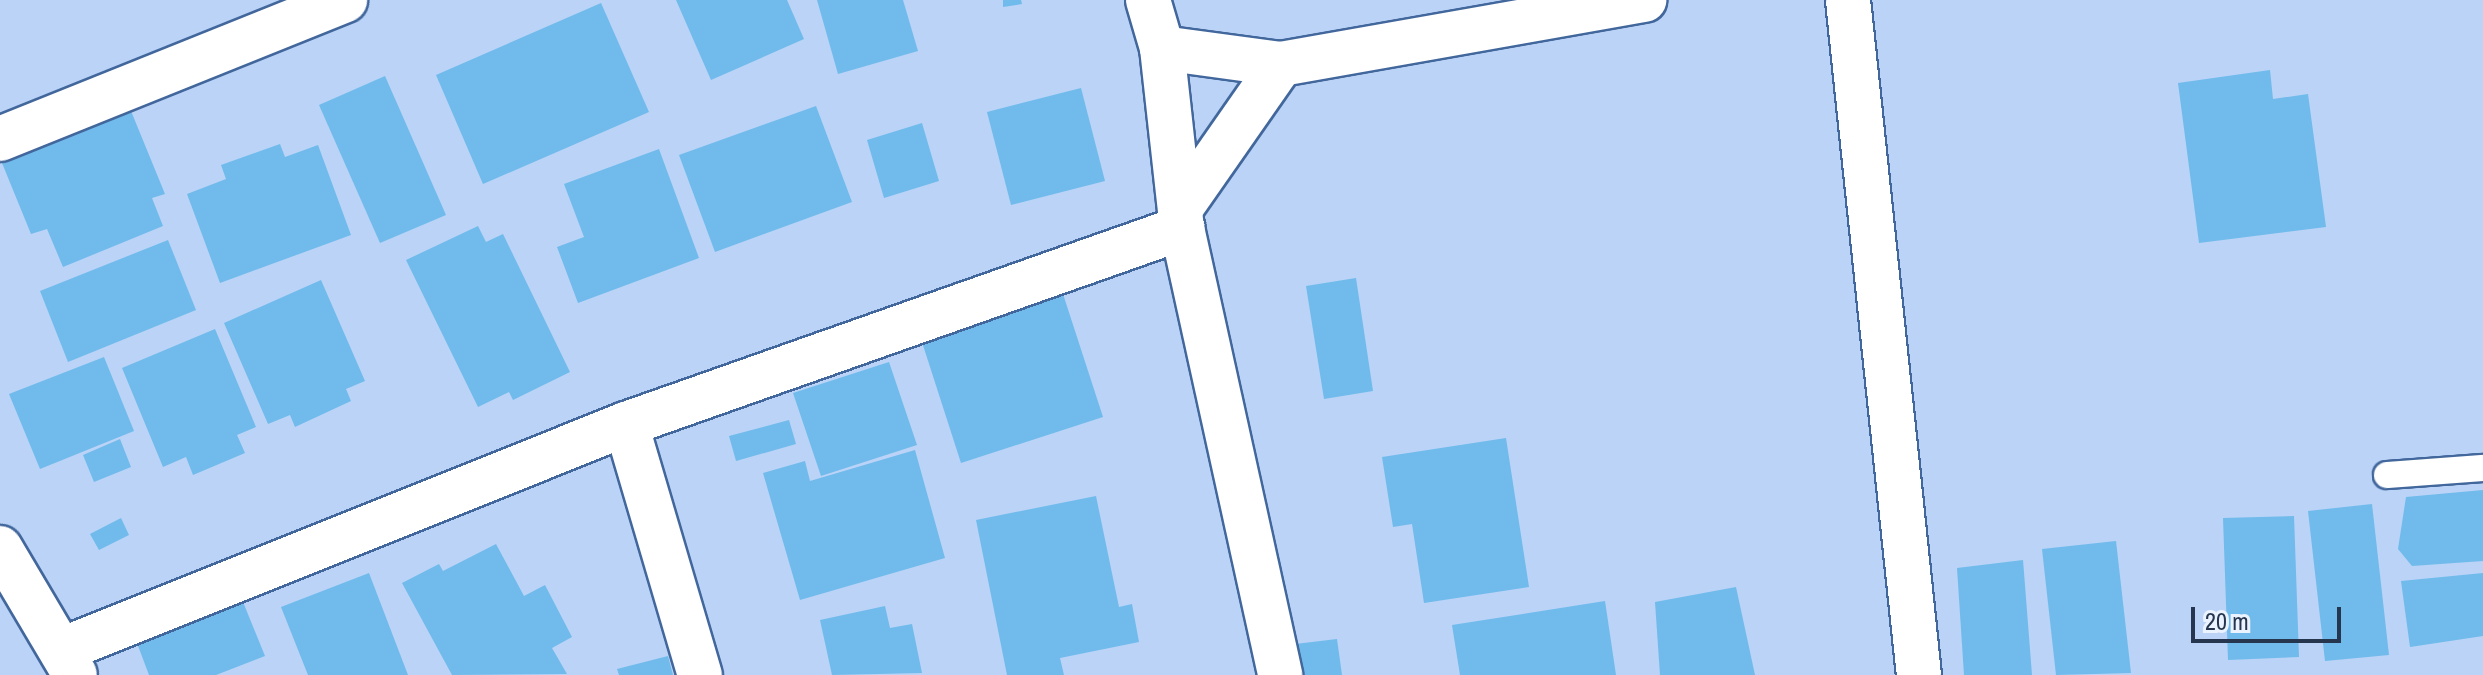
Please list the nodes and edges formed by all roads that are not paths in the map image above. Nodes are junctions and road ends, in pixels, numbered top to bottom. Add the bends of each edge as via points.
1 (345, 0) edge
2 (1148, 0) edge
3 (1644, 0) edge
4 (1848, 0) edge
5 (1162, 48) junction
6 (1281, 64) junction
7 (0, 139) edge
8 (1182, 217) junction
9 (626, 424) junction
10 (2483, 468) edge
11 (2387, 475) dead end
12 (0, 548) edge
13 (69, 662) edge
14 (700, 675) edge
15 (1280, 675) edge
16 (1919, 675) edge

1 - 7 street
2 - 5 street
3 - 6 street
4 - 16 street
5 - 6 street
5 - 8 street
6 - 8 street
8 - 9 street
8 - 15 street
9 - 13 street
9 - 14 street
10 - 11 lane
12 - 13 street

